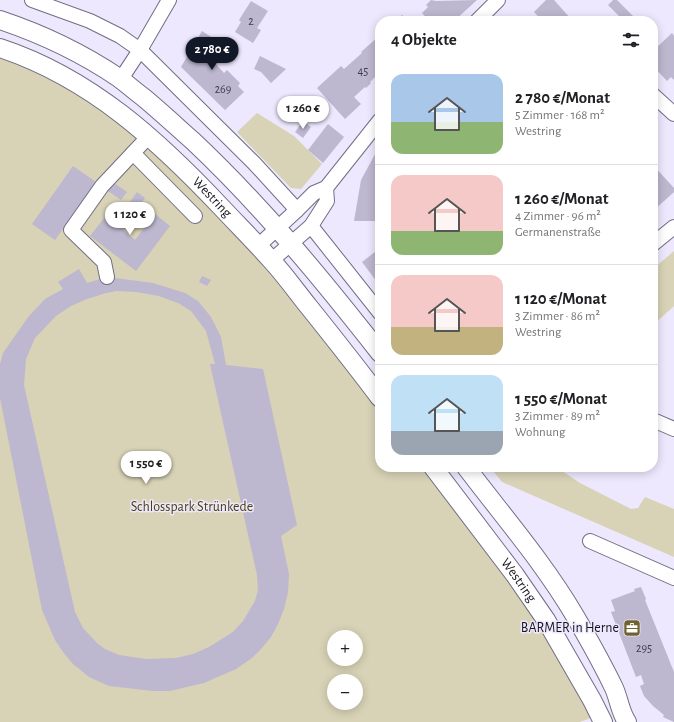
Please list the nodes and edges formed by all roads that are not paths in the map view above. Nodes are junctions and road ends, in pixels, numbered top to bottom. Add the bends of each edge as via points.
1 (32, 0) edge
2 (170, 0) edge
3 (498, 0) edge
4 (482, 16) edge
5 (0, 20) edge
6 (0, 48) edge
7 (140, 50) junction
8 (121, 79) junction
9 (658, 100) edge
10 (674, 114) edge
11 (375, 126) edge
12 (149, 136) junction
13 (133, 153) junction
14 (326, 188) junction
15 (297, 210) junction
16 (195, 216) dead end
17 (311, 226) junction
18 (674, 227) edge
19 (278, 228) junction
20 (658, 240) edge
21 (291, 243) junction
22 (258, 246) junction
23 (272, 260) junction
24 (107, 277) dead end
25 (375, 307) edge
26 (375, 347) edge
27 (375, 392) edge
28 (658, 422) edge
29 (674, 429) edge
30 (437, 472) edge
31 (470, 472) edge
32 (590, 541) dead end
33 (674, 578) edge
34 (603, 722) edge
35 (627, 722) edge

1 - 7 street via 90,21 120,36
2 - 7 street
3 - 4 street
5 - 8 main road, Westring via 66,47
6 - 12 main road, Westring via 66,77 113,107
7 - 8 street
7 - 15 street via 254,163
8 - 19 main road, Westring via 218,164
9 - 10 street
11 - 14 street
12 - 13 street
12 - 22 main road, Westring via 189,173
13 - 16 street
13 - 24 street via 102,186 71,230 104,262
14 - 15 street via 314,193
14 - 17 street via 328,201
15 - 19 street
17 - 21 street
17 - 25 street
18 - 20 street
19 - 21 main road, Westring
19 - 22 street
21 - 23 street
21 - 26 main road, Westring
22 - 23 main road, Westring
23 - 27 main road, Westring
28 - 29 street
30 - 34 main road, Westring via 546,620
31 - 35 main road, Westring via 571,610 603,667
32 - 33 street

